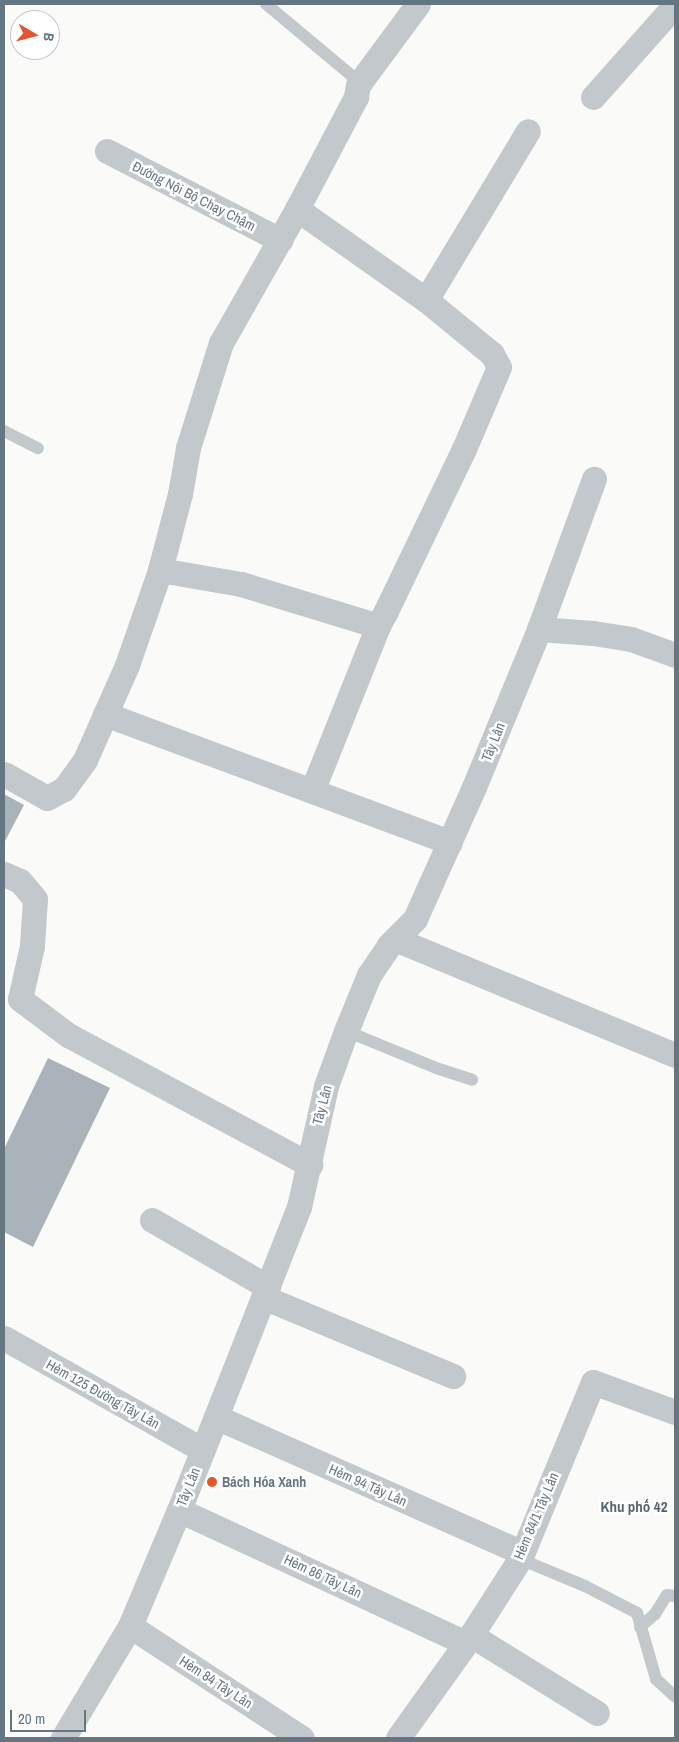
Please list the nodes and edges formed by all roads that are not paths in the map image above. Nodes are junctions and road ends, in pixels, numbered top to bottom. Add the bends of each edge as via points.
1 (266, 4) edge
2 (418, 4) edge
3 (675, 5) edge
4 (358, 85) junction
5 (593, 97) dead end
6 (528, 131) dead end
7 (107, 151) dead end
8 (298, 209) junction
9 (280, 240) junction
10 (426, 300) junction
11 (4, 431) edge
12 (38, 448) dead end
13 (594, 479) dead end
14 (160, 570) junction
15 (378, 626) junction
16 (538, 629) junction
17 (675, 655) edge
18 (105, 714) junction
19 (4, 774) edge
20 (312, 791) junction
21 (450, 842) junction
22 (4, 874) edge
23 (395, 939) junction
24 (12, 994) edge
25 (346, 1031) junction
26 (675, 1055) edge
27 (472, 1080) dead end
28 (310, 1165) junction
29 (152, 1220) dead end
30 (265, 1292) junction
31 (4, 1338) edge
32 (453, 1376) dead end
33 (675, 1412) edge
34 (216, 1417) junction
35 (203, 1450) junction
36 (179, 1510) junction
37 (520, 1556) junction
38 (675, 1596) edge
39 (130, 1626) junction
40 (640, 1627) junction
41 (468, 1639) junction
42 (675, 1697) edge
43 (597, 1713) dead end
44 (63, 1738) edge
45 (302, 1738) edge
46 (398, 1738) edge

1 - 4 lane via 352,76
2 - 4 street
3 - 5 street
4 - 8 street via 356,97
6 - 10 street
7 - 9 street, Đường Nội Bộ Chạy Chậm
8 - 9 street
8 - 10 street
9 - 14 street via 221,343 188,448
10 - 15 street via 492,354 499,367 464,449
11 - 12 lane
13 - 16 street, Tây Lân
14 - 15 street via 240,584
14 - 18 street via 127,665
15 - 20 street
16 - 17 street via 631,639
16 - 21 street, Tây Lân
18 - 19 street via 85,760 64,789 47,798
18 - 20 street
20 - 21 street
21 - 23 street, Tây Lân via 415,919
22 - 24 street via 20,881 35,899 32,946
23 - 25 street, Tây Lân via 369,975
23 - 26 street
24 - 28 street via 68,1034
25 - 27 lane
25 - 28 street, Tây Lân via 326,1086
28 - 30 street, Tây Lân via 299,1207
29 - 30 street
30 - 32 street
30 - 34 street, Tây Lân
31 - 35 street, Hẻm 125 Đường Tây Lân
33 - 37 street, Hẻm 84/1 Tây Lân via 593,1382
34 - 35 street, Tây Lân
34 - 37 street, Hẻm 94 Tây Lân
35 - 36 street, Tây Lân
36 - 39 street, Tây Lân
36 - 41 street, Hẻm 86 Tây Lân
37 - 40 lane via 637,1613
37 - 41 street, Hẻm 84/1 Tây Lân
38 - 40 lane via 667,1594 655,1614
39 - 44 street, Tây Lân
39 - 45 street, Hẻm 84 Tây Lân
40 - 42 lane via 656,1679
41 - 43 street, Hẻm 86 Tây Lân
41 - 46 street, Hẻm 84/1 Tây Lân

